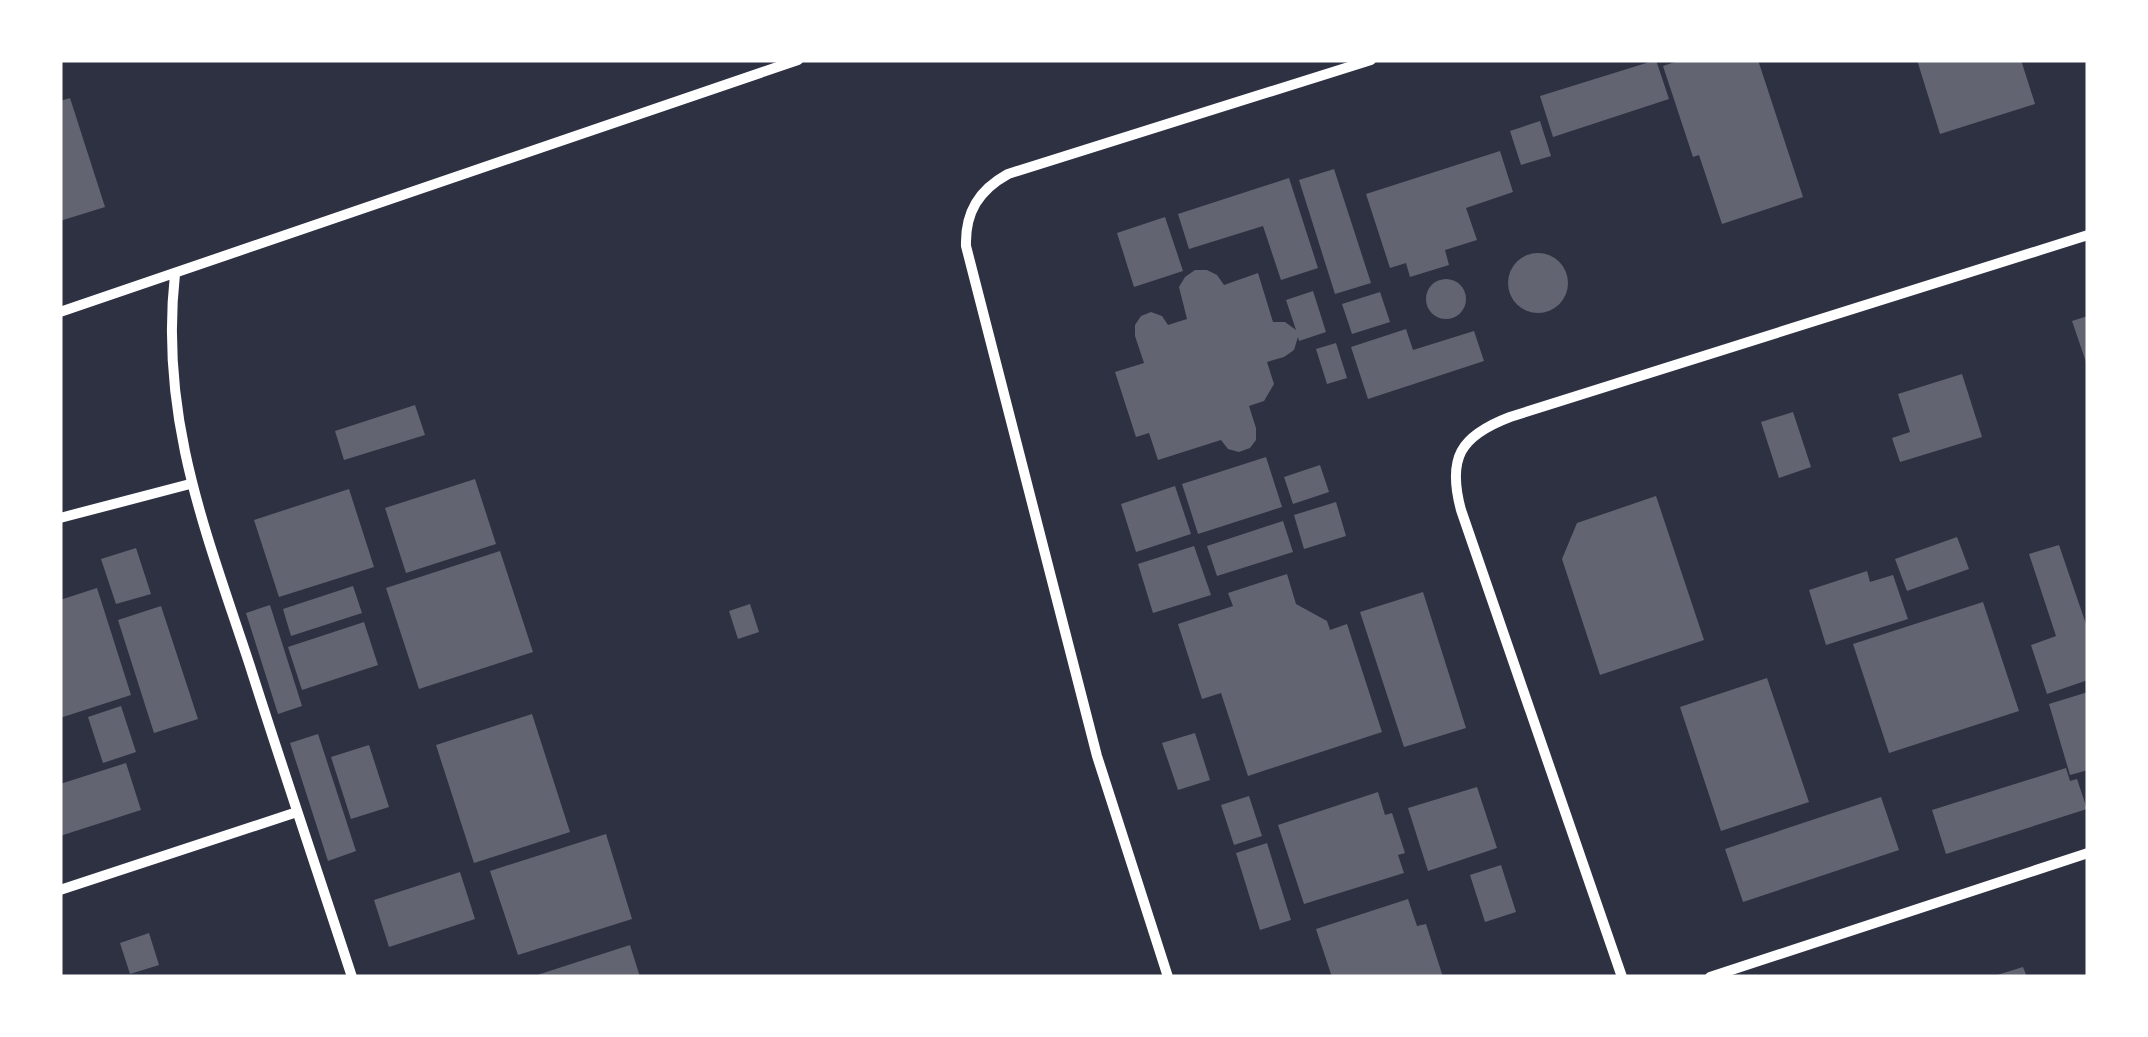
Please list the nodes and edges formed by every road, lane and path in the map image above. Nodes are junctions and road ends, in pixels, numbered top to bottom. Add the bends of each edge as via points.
1 (798, 60) edge
2 (1370, 60) edge
3 (2088, 235) edge
4 (175, 274) junction
5 (60, 312) edge
6 (190, 484) junction
7 (60, 518) edge
8 (298, 812) junction
9 (2088, 853) edge
10 (60, 890) edge
11 (352, 977) edge
12 (1168, 977) edge
13 (1622, 977) edge
14 (1710, 977) edge

1 - 4 street
2 - 12 street via 1008,174 980,195 966,228 1098,756
3 - 13 street via 1510,418 1481,428 1461,451 1453,480 1462,510
4 - 5 street
4 - 6 street via 172,372
6 - 7 street
6 - 8 street
8 - 10 street
8 - 11 street
9 - 14 street

